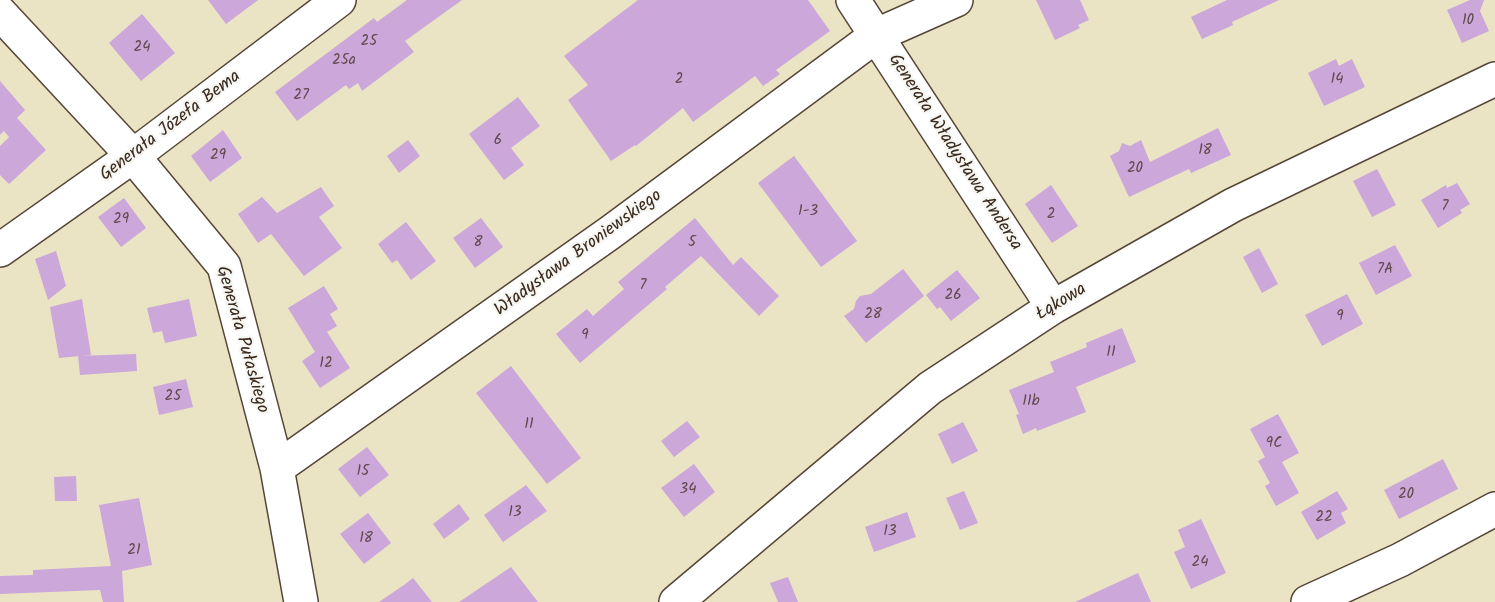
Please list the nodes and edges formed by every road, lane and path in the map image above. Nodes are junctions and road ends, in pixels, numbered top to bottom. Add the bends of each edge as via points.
1 (853, 0) edge
2 (956, 0) edge
3 (326, 4) edge
4 (0, 13) edge
5 (877, 34) junction
6 (1495, 78) edge
7 (133, 156) junction
8 (0, 250) edge
9 (1053, 307) junction
10 (276, 468) junction
11 (1495, 509) edge
12 (301, 602) edge
13 (676, 602) edge
14 (1308, 602) edge

1 - 5 street, Generała Władysława Andersa
2 - 5 street, Władysława Broniewskiego
3 - 7 street, Generała Józefa Bema
4 - 7 street, Generała Pułaskiego
5 - 9 street, Generała Władysława Andersa
5 - 10 street, Władysława Broniewskiego via 611,232
6 - 9 street, Łąkowa via 1233,205
7 - 8 street, Generała Józefa Bema
7 - 10 street, Generała Pułaskiego via 224,266
9 - 13 street, Łąkowa via 930,388
10 - 12 street, Generała Pułaskiego
11 - 14 street via 1400,560

